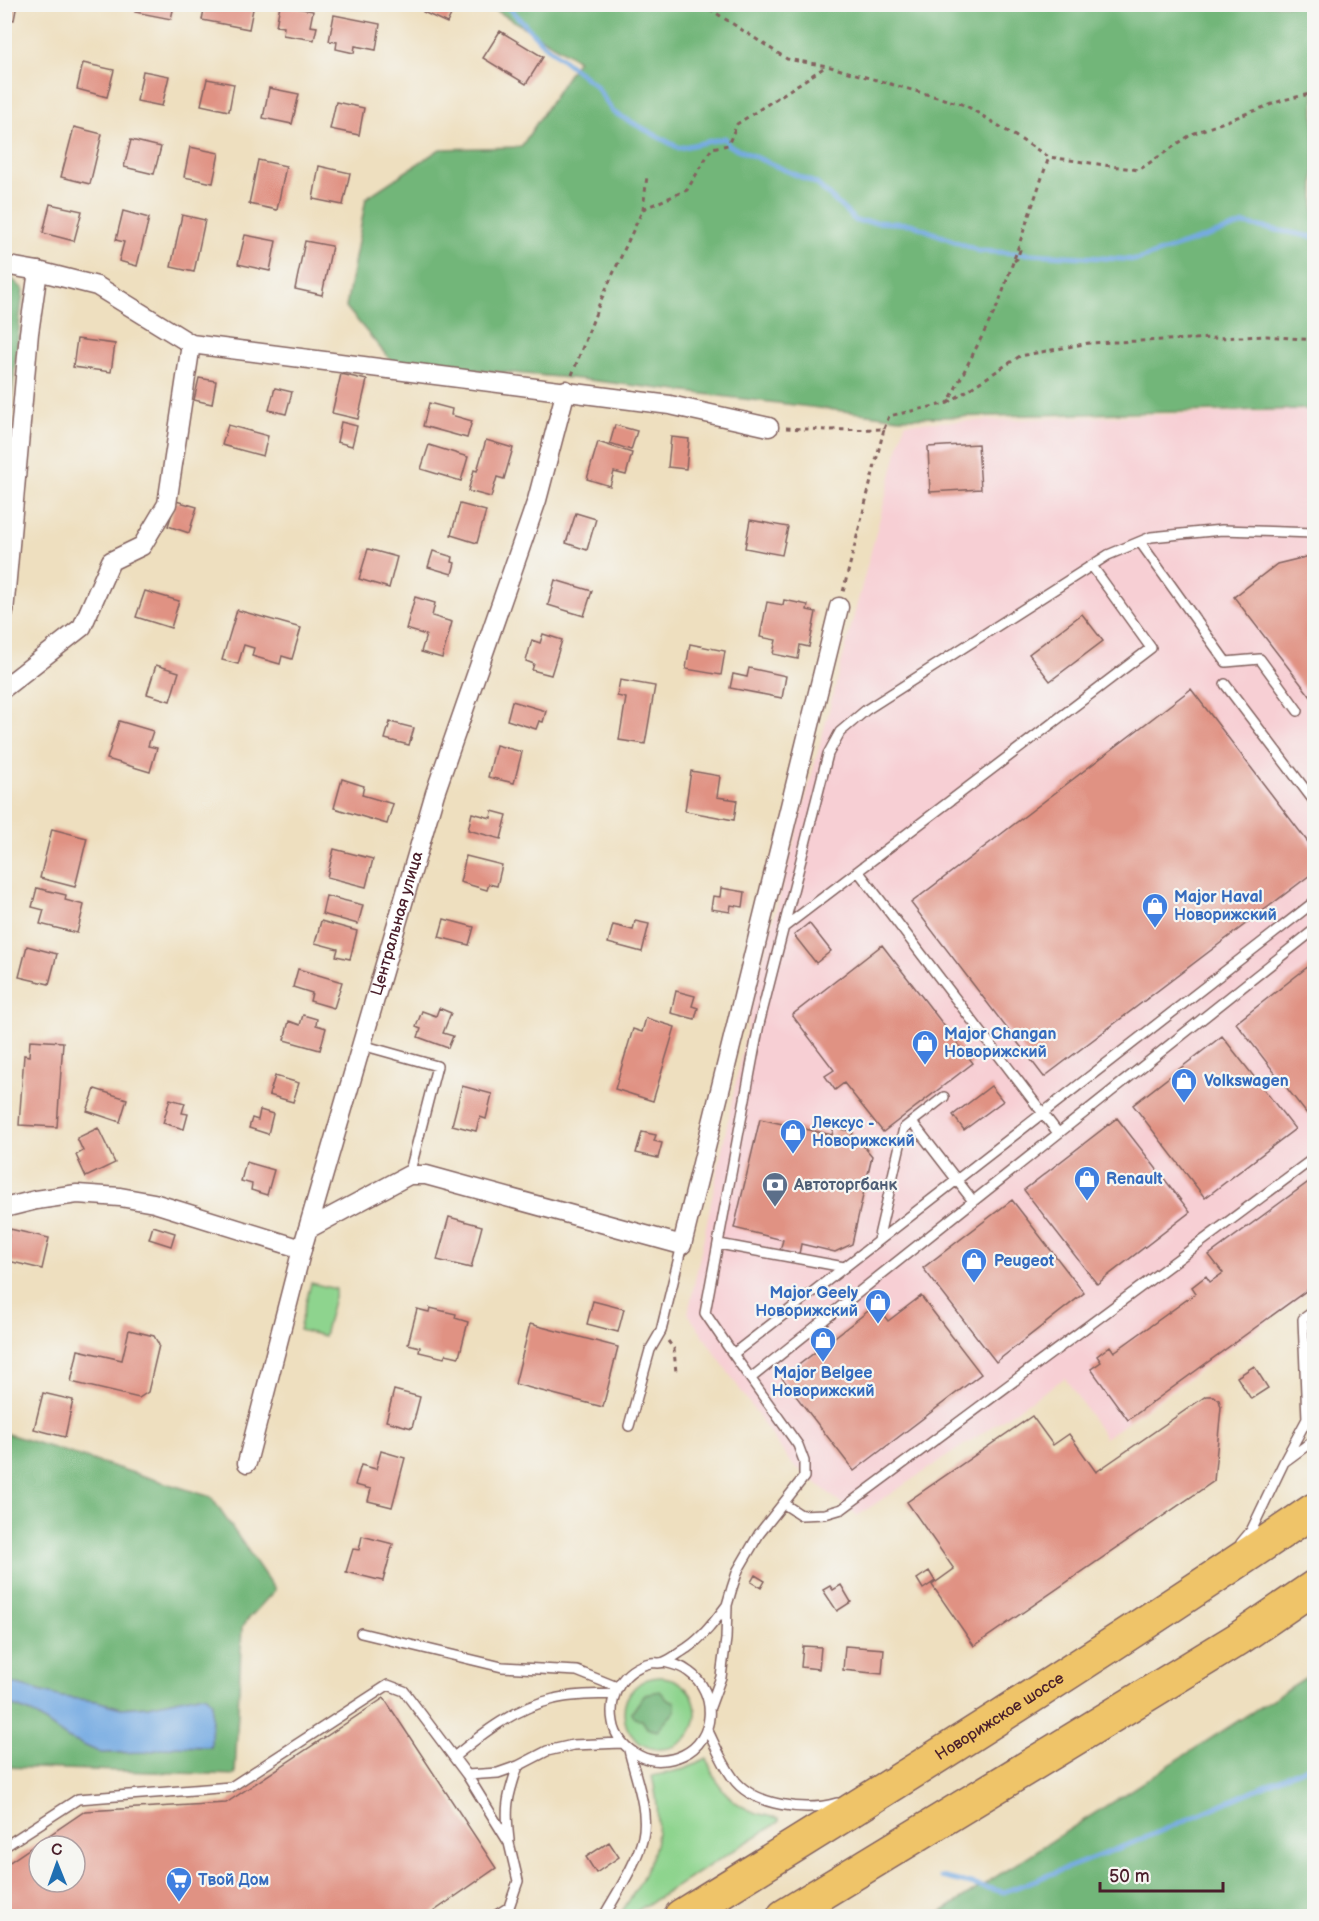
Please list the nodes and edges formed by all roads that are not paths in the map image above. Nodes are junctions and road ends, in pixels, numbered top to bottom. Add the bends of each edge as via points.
1 (4, 265) edge
2 (38, 271) junction
3 (191, 344) junction
4 (566, 390) junction
5 (769, 427) road end
6 (1314, 533) edge
7 (1140, 542) junction
8 (1092, 566) junction
9 (839, 607) road end
10 (4, 612) edge
11 (1225, 684) dead end
12 (4, 688) edge
13 (1298, 711) dead end
14 (1314, 801) edge
15 (858, 871) junction
16 (1314, 902) edge
17 (783, 928) junction
18 (1314, 930) edge
19 (362, 1046) junction
20 (944, 1097) dead end
21 (1043, 1112) junction
22 (912, 1122) junction
23 (1058, 1132) junction
24 (1314, 1158) edge
25 (410, 1175) junction
26 (956, 1180) junction
27 (973, 1201) junction
28 (4, 1208) edge
29 (308, 1229) junction
30 (878, 1240) junction
31 (719, 1244) junction
32 (682, 1245) junction
33 (302, 1249) junction
34 (844, 1267) junction
35 (1314, 1311) edge
36 (733, 1354) junction
37 (751, 1378) junction
38 (629, 1426) dead end
39 (1314, 1440) edge
40 (247, 1462) dead end
41 (1284, 1462) junction
42 (784, 1504) junction
43 (1314, 1510) edge
44 (1237, 1548) dead end
45 (1230, 1556) dead end
46 (1209, 1581) junction
47 (1314, 1587) edge
48 (727, 1605) junction
49 (361, 1633) dead end
50 (664, 1662) junction
51 (616, 1690) junction
52 (710, 1707) junction
53 (707, 1729) junction
54 (626, 1747) junction
55 (454, 1757) junction
56 (518, 1767) junction
57 (467, 1775) junction
58 (888, 1788) junction
59 (509, 1843) junction
60 (4, 1847) edge
61 (495, 1917) edge
62 (604, 1917) edge
63 (681, 1917) edge
64 (784, 1917) edge

1 - 2 street
2 - 3 street via 97,286
2 - 10 street
3 - 4 street
3 - 12 street via 167,504 142,546 111,561 82,627
4 - 5 street via 670,405
4 - 19 street, Центральная улица via 537,500 435,793
6 - 7 lane via 1222,530 1151,537
7 - 8 lane
7 - 13 lane via 1226,662 1260,659
8 - 15 lane via 1151,648
8 - 17 lane via 866,710 840,732 828,754
9 - 32 street
11 - 14 lane
15 - 17 lane
15 - 21 lane
16 - 21 lane
17 - 31 lane via 759,1024
18 - 23 lane
19 - 25 lane via 437,1066
19 - 29 street, Центральная улица
20 - 22 lane
21 - 23 lane
21 - 26 lane
22 - 26 lane
22 - 30 lane via 904,1128
23 - 27 lane
24 - 42 lane via 842,1509 801,1515
25 - 29 street
25 - 32 street via 426,1175
26 - 27 lane
26 - 30 lane
27 - 37 lane
28 - 33 street via 77,1194 120,1197 154,1203
29 - 33 street, Центральная улица
30 - 34 lane
31 - 34 lane
31 - 36 lane via 705,1313
32 - 38 lane via 661,1330 650,1350
33 - 40 street, Центральная улица
34 - 36 lane
35 - 41 lane via 1303,1319 1307,1419
36 - 37 lane
37 - 42 lane via 798,1445 804,1461 804,1477
39 - 41 lane
41 - 44 lane via 1251,1531
42 - 48 lane via 759,1534 738,1570
43 - 46 highway, Новорижское шоссе
45 - 46 lane
46 - 58 highway, Новорижское шоссе
47 - 64 highway via 1238,1639
48 - 50 lane via 689,1647
48 - 52 lane via 721,1677
49 - 51 lane via 502,1667 577,1671
50 - 51 lane via 637,1668
50 - 52 lane via 677,1665 700,1681
51 - 54 lane via 611,1711 614,1728
51 - 55 lane via 554,1698 509,1716
52 - 53 lane
53 - 54 lane via 688,1753 673,1759 642,1758
53 - 58 lane via 734,1780 761,1800 794,1808 827,1806
54 - 56 lane via 573,1745 547,1751
54 - 62 lane via 644,1814 643,1837
55 - 57 lane
55 - 60 lane via 404,1691 388,1685 231,1787 78,1799
56 - 57 lane
56 - 59 lane via 507,1799
57 - 59 lane
58 - 63 highway, Новорижское шоссе
59 - 61 lane via 518,1881 508,1907

